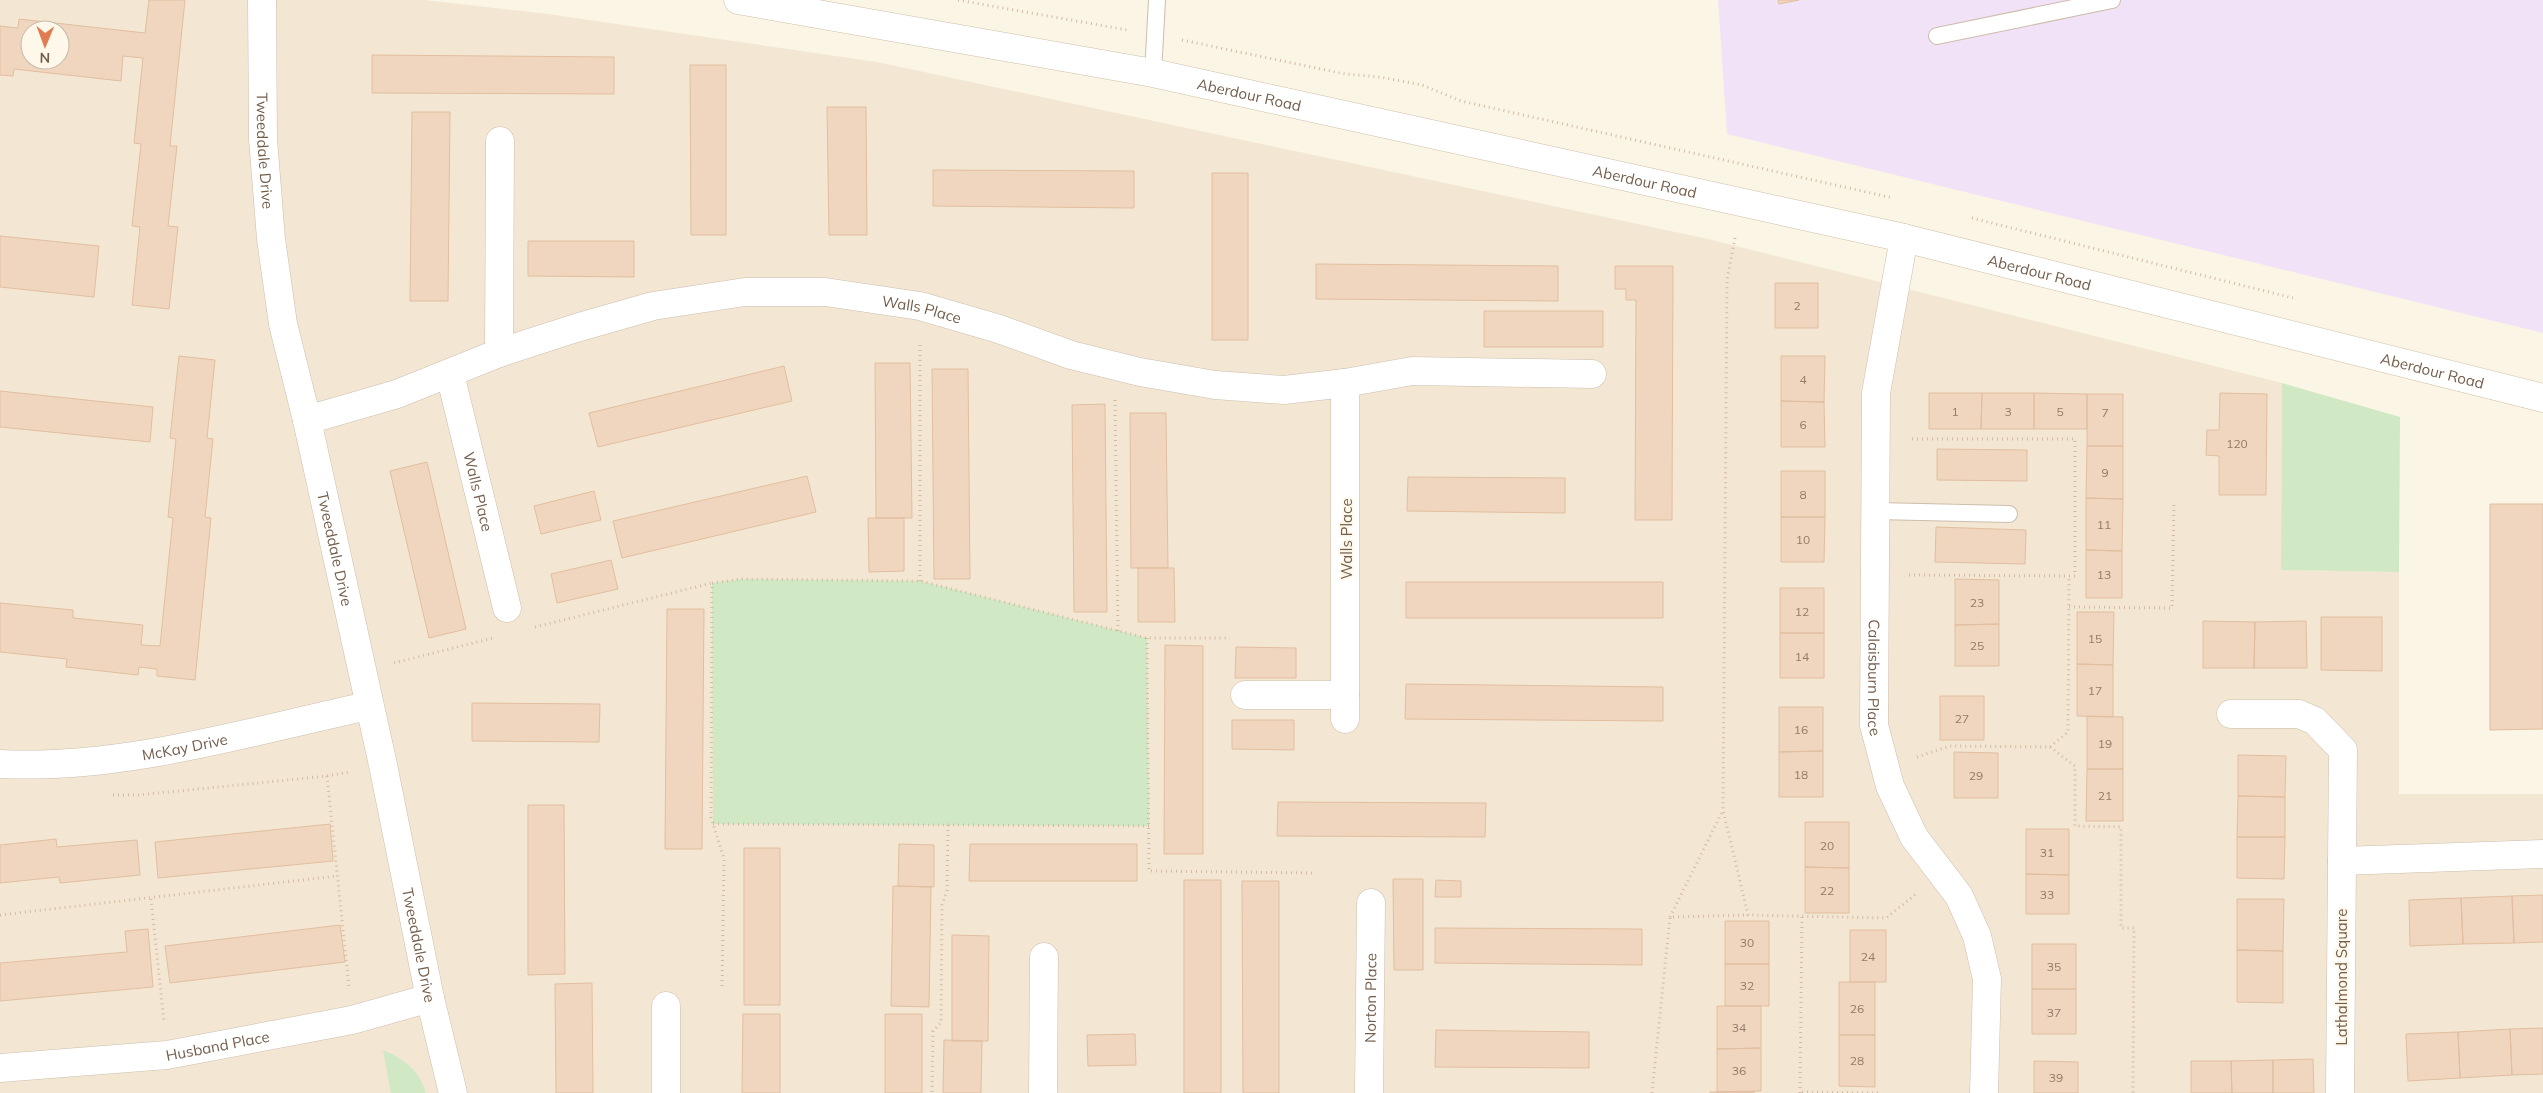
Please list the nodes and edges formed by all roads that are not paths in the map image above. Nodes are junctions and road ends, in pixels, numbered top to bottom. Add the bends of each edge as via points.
1 (262, 0) edge
2 (738, 0) edge
3 (1157, 0) edge
4 (2112, 0) edge
5 (1938, 36) dead end
6 (1153, 73) junction
7 (500, 141) dead end
8 (1904, 238) junction
9 (499, 353) junction
10 (450, 374) junction
11 (1592, 374) dead end
12 (1345, 383) junction
13 (2543, 398) edge
14 (307, 420) junction
15 (1877, 511) junction
16 (2009, 514) dead end
17 (507, 608) dead end
18 (1245, 695) dead end
19 (368, 706) junction
20 (2231, 714) dead end
21 (0, 764) edge
22 (2543, 854) edge
23 (2342, 861) junction
24 (1371, 903) dead end
25 (1044, 957) dead end
26 (430, 998) junction
27 (666, 1006) dead end
28 (0, 1068) edge
29 (453, 1093) edge
30 (666, 1093) edge
31 (1042, 1093) edge
32 (1369, 1093) edge
33 (1984, 1093) edge
34 (2340, 1093) edge

1 - 14 street, Tweeddale Drive via 262,139 271,239 283,324
2 - 6 street, Aberdour Road
3 - 6 lane
4 - 5 lane
6 - 8 street, Aberdour Road
7 - 9 street
8 - 13 street, Aberdour Road
8 - 15 street, Calaisburn Place via 1876,393
9 - 10 street, Walls Place
9 - 12 street, Walls Place via 653,306 745,292 825,292 920,306 999,329 1071,355 1140,372 1215,385 1284,390
10 - 14 street, Walls Place via 398,394
10 - 17 street, Walls Place
11 - 12 street, Walls Place via 1412,371
12 - 18 street, Walls Place via 1345,707
14 - 19 street, Tweeddale Drive
15 - 16 lane
15 - 33 street, Calaisburn Place via 1874,725 1890,786 1914,837 1959,896 1977,936 1987,979
19 - 21 street, McKay Drive via 141,755 44,766
19 - 26 street, Tweeddale Drive
20 - 23 street, Lathalmond Square via 2299,714 2316,721 2343,750
22 - 23 street
23 - 34 street, Lathalmond Square
24 - 32 street, Norton Place
25 - 31 street
26 - 28 street, Husband Place via 352,1020 167,1055
26 - 29 street, Tweeddale Drive
27 - 30 street

